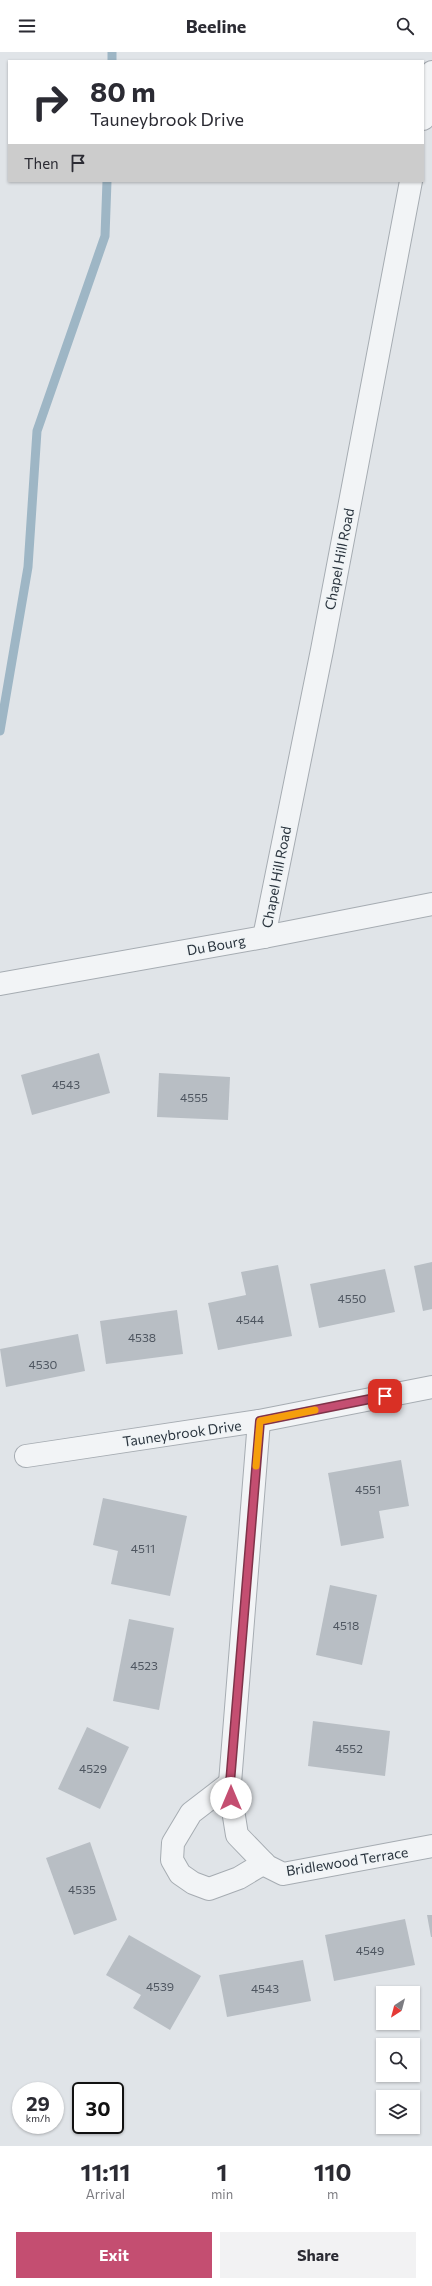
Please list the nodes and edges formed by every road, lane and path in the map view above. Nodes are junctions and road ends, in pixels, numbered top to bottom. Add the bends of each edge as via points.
1 (432, 72) edge
2 (424, 114) edge
3 (411, 182) edge
4 (432, 904) edge
5 (264, 937) junction
6 (0, 984) edge
7 (432, 1387) edge
8 (260, 1421) junction
9 (26, 1456) dead end
10 (230, 1783) junction
11 (432, 1846) edge
12 (264, 1863) junction

1 - 2 street
3 - 5 street, Chapel Hill Road
4 - 5 street, Du Bourg
5 - 6 street, Du Bourg
7 - 8 street, Tauneybrook Drive
8 - 9 street, Tauneybrook Drive
8 - 10 street, Bridlewood Terrace
10 - 12 street, Bridlewood Terrace via 228,1785 237,1835
10 - 12 street, Bridlewood Terrace via 191,1813 173,1843 172,1860 180,1874 193,1883 210,1889 239,1878
11 - 12 street, Bridlewood Terrace via 284,1874

